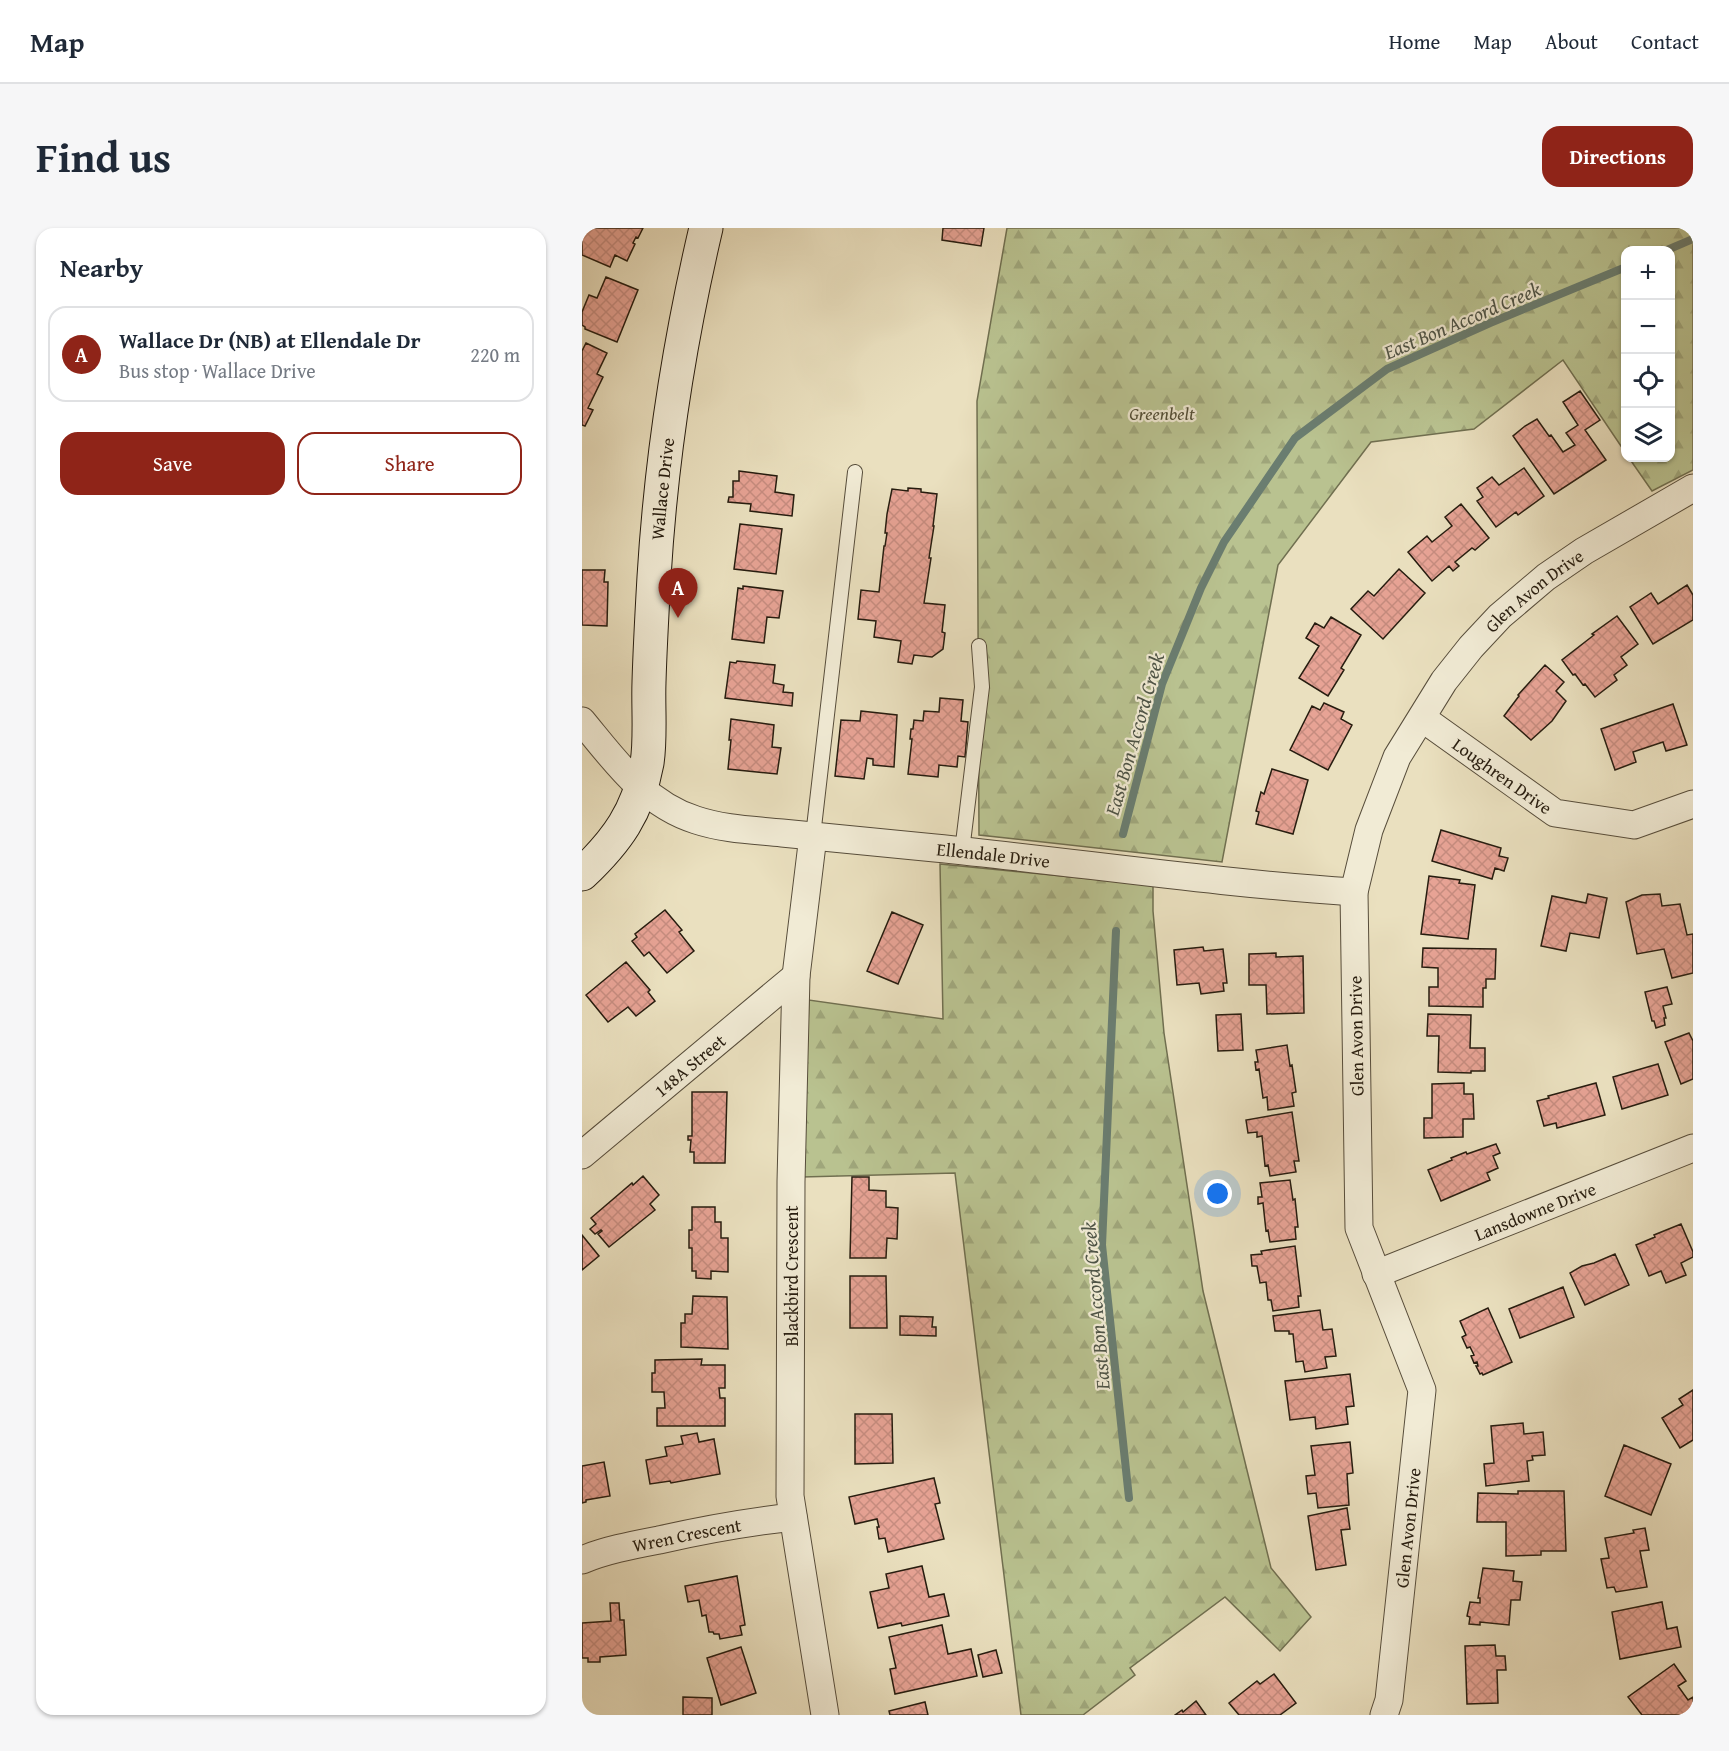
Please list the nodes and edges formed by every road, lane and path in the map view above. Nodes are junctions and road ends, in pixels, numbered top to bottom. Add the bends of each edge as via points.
1 (706, 228) edge
2 (855, 472) dead end
3 (1693, 488) edge
4 (979, 646) dead end
5 (1422, 718) junction
6 (582, 721) edge
7 (640, 788) junction
8 (1693, 804) edge
9 (813, 836) junction
10 (962, 850) junction
11 (582, 874) edge
12 (1354, 892) junction
13 (796, 976) junction
14 (1693, 1148) edge
15 (582, 1155) edge
16 (1376, 1274) junction
17 (793, 1517) junction
18 (582, 1560) edge
19 (825, 1715) edge
20 (1384, 1715) edge

1 - 7 street, Wallace Drive via 684,330 668,434 654,578 647,762
2 - 9 lane
3 - 5 street, Glen Avon Drive via 1584,551 1521,597 1471,647
4 - 10 lane via 982,687
5 - 8 street, Loughren Drive via 1556,813 1634,825
5 - 12 street, Glen Avon Drive via 1397,757 1370,830
6 - 7 street, Ellendale Drive
7 - 9 street, Ellendale Drive via 662,804 697,820 740,829
7 - 11 street, Wallace Drive via 632,814 616,840
9 - 10 street, Ellendale Drive
9 - 13 street, Blackbird Crescent
10 - 12 street, Ellendale Drive
12 - 16 street, Glen Avon Drive via 1359,1228
13 - 15 street, 148A Street
13 - 17 street, Blackbird Crescent via 791,1194
14 - 16 street, Lansdowne Drive
16 - 20 street, Glen Avon Drive via 1422,1390 1389,1700
17 - 18 street, Wren Crescent via 691,1533
17 - 19 street, Blackbird Crescent

